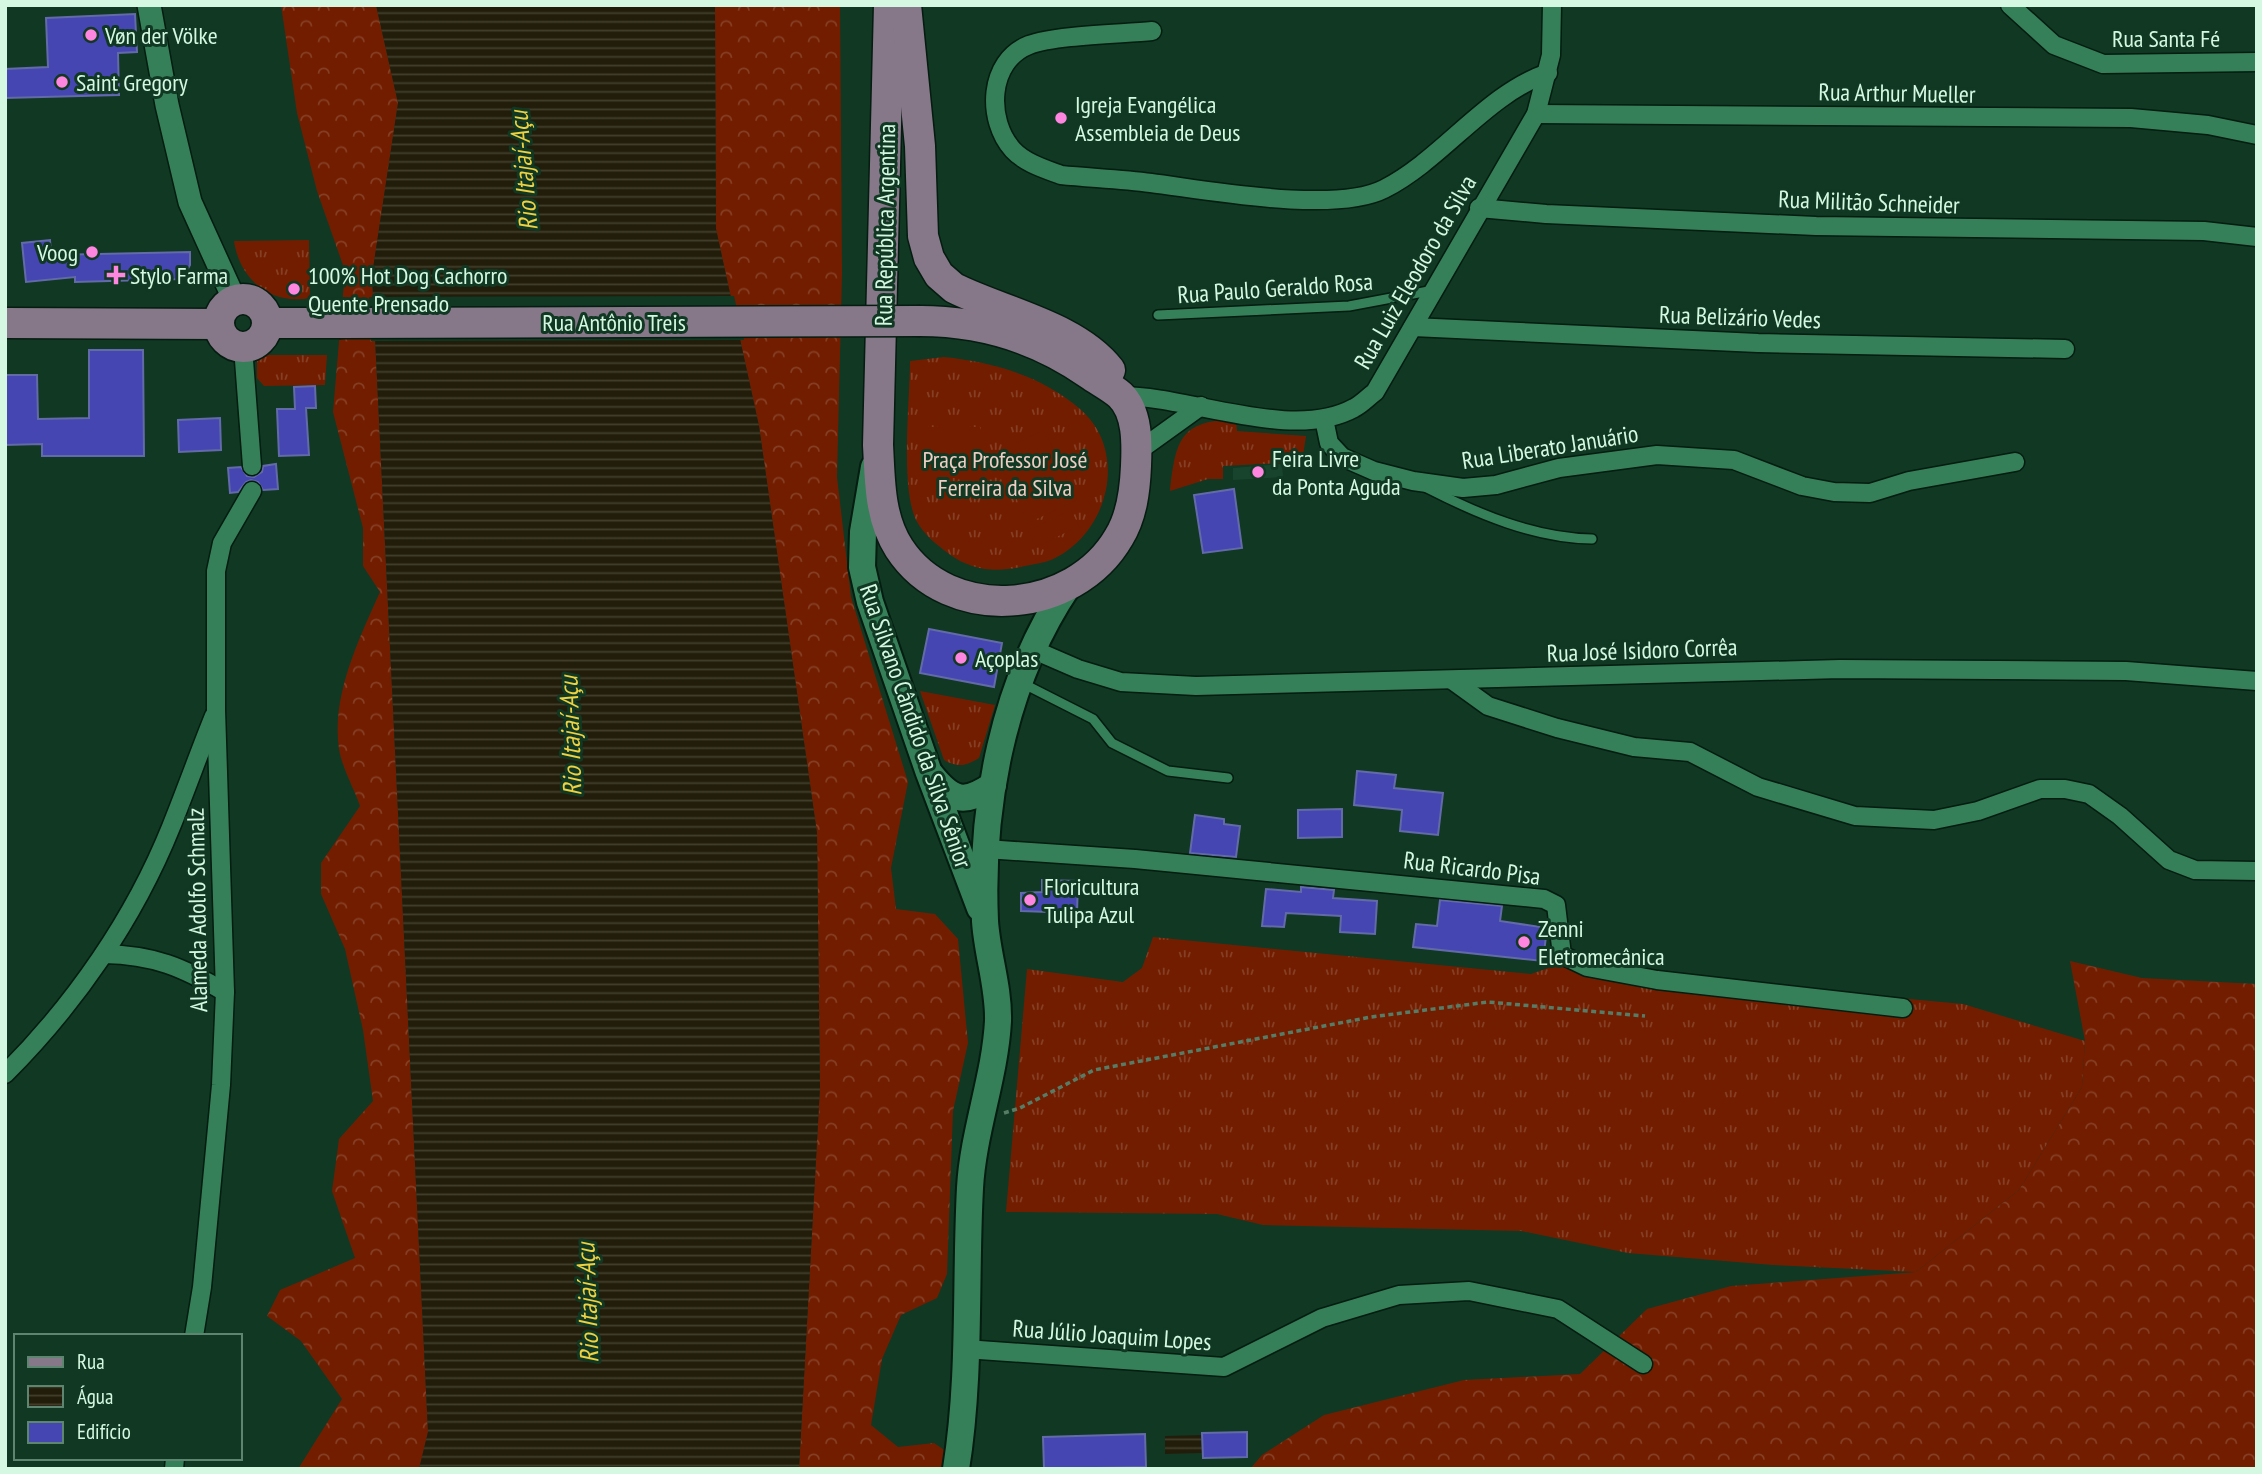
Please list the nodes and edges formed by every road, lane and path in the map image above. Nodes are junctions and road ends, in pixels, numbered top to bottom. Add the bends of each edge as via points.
1 (149, 5) edge
2 (889, 5) edge
3 (906, 5) edge
4 (1552, 5) edge
5 (2010, 5) edge
6 (1152, 31) dead end
7 (2257, 62) edge
8 (1548, 73) junction
9 (1536, 114) junction
10 (2257, 135) edge
11 (1479, 208) junction
12 (2257, 237) edge
13 (1435, 290) junction
14 (227, 312) junction
15 (1158, 315) dead end
16 (5, 323) edge
17 (267, 323) junction
18 (1413, 327) junction
19 (243, 347) junction
20 (2065, 349) dead end
21 (1121, 396) junction
22 (1200, 407) junction
23 (1324, 419) junction
24 (878, 444) junction
25 (1136, 453) junction
26 (2015, 462) dead end
27 (252, 466) dead end
28 (1413, 481) junction
29 (253, 491) dead end
30 (1592, 538) dead end
31 (1068, 586) junction
32 (1034, 650) junction
33 (1452, 680) junction
34 (2257, 681) edge
35 (1019, 682) junction
36 (216, 710) junction
37 (929, 773) junction
38 (1228, 778) dead end
39 (993, 785) junction
40 (986, 849) junction
41 (2257, 871) edge
42 (985, 923) junction
43 (104, 954) junction
44 (225, 992) junction
45 (1903, 1008) dead end
46 (1645, 1016) dead end
47 (6, 1076) edge
48 (982, 1119) junction
49 (194, 1334) edge
50 (965, 1349) junction
51 (1643, 1364) dead end
52 (956, 1469) edge

1 - 14 street via 190,202
2 - 24 main road, Rua República Argentina
3 - 21 main road, Rua República Argentina via 919,133 923,236 929,258 954,288 1076,341 1102,360
4 - 8 street, Rua Luiz Eleodoro da Silva
5 - 7 street, Rua Santa Fé via 2054,45 2103,64
6 - 8 street via 1031,44 1010,54 996,82 998,124 1013,150 1061,175 1329,200 1381,191 1419,168 1524,81
8 - 9 street, Rua Luiz Eleodoro da Silva
9 - 10 street, Rua Arthur Mueller via 2131,118
9 - 11 street, Rua Luiz Eleodoro da Silva
11 - 12 street, Rua Militão Schneider via 1816,226 2204,231
11 - 13 street, Rua Luiz Eleodoro da Silva
13 - 15 lane, Rua Paulo Geraldo Rosa via 1349,306
13 - 18 street, Rua Luiz Eleodoro da Silva
14 - 16 main road
14 - 17 main road via 257,304
14 - 19 main road via 220,331 229,343
17 - 19 main road via 262,338
17 - 21 main road, Rua Antônio Treis, bridge via 960,321 994,327 1034,343
18 - 20 street, Rua Belizário Vedes via 1758,343
18 - 23 street, Rua Luiz Eleodoro da Silva via 1375,391 1354,408
19 - 27 street
21 - 22 street, Rua Luiz Eleodoro da Silva via 1154,397
21 - 25 main road, Rua República Argentina via 1133,422
22 - 23 street, Rua Luiz Eleodoro da Silva via 1295,422
22 - 25 street
23 - 28 street, Rua Liberato Januário via 1329,443 1342,457
24 - 31 main road, Rua República Argentina via 882,502 889,527 898,547 926,577 979,599 1016,602
24 - 37 main road, Rua Silvano Cândido da Silva Sênior via 863,532 862,567
25 - 31 main road, Rua República Argentina via 1135,488 1120,536 1090,570
26 - 28 street, Rua Liberato Januário via 1909,481 1870,493 1801,486 1734,460 1657,455 1559,468 1496,485 1463,488
28 - 30 lane via 1527,529 1562,538
29 - 36 street, Alameda Adolfo Schmalz via 222,543 216,571
31 - 32 main road, Rua Silvano Cândido da Silva Sênior
32 - 33 street, Rua José Isidoro Corrêa via 1121,682 1196,686
32 - 35 main road, Rua Silvano Cândido da Silva Sênior
33 - 34 street, Rua José Isidoro Corrêa via 1853,669 2126,671
33 - 41 street via 1488,706 1634,747 1690,752 1758,787 1855,816 1934,820 1978,811 2040,789 2065,789 2090,794 2169,860 2195,870
35 - 38 lane via 1093,719 1112,743 1168,771
35 - 39 main road, Rua Silvano Cândido da Silva Sênior
36 - 43 street via 171,827
36 - 44 street, Alameda Adolfo Schmalz
37 - 39 main road via 955,798 979,795
37 - 42 main road, Rua Silvano Cândido da Silva Sênior
39 - 40 main road, Rua Silvano Cândido da Silva Sênior
40 - 42 main road, Rua Silvano Cândido da Silva Sênior
40 - 45 street, Rua Ricardo Pisa via 1544,899 1556,905 1562,955 1587,967 1657,980
42 - 48 main road, Rua Silvano Cândido da Silva Sênior via 998,1017 995,1061
43 - 44 street via 167,962
43 - 47 street via 60,1015
44 - 49 street, Alameda Adolfo Schmalz via 221,1084
46 - 48 path via 1488,1002 1371,1017 1094,1070 1020,1108
48 - 50 main road, Rua Silvano Cândido da Silva Sênior via 970,1185
50 - 51 street, Rua Júlio Joaquim Lopes via 1224,1367 1322,1318 1399,1295 1469,1291 1558,1309
50 - 52 main road, Rua Silvano Cândido da Silva Sênior via 963,1424

